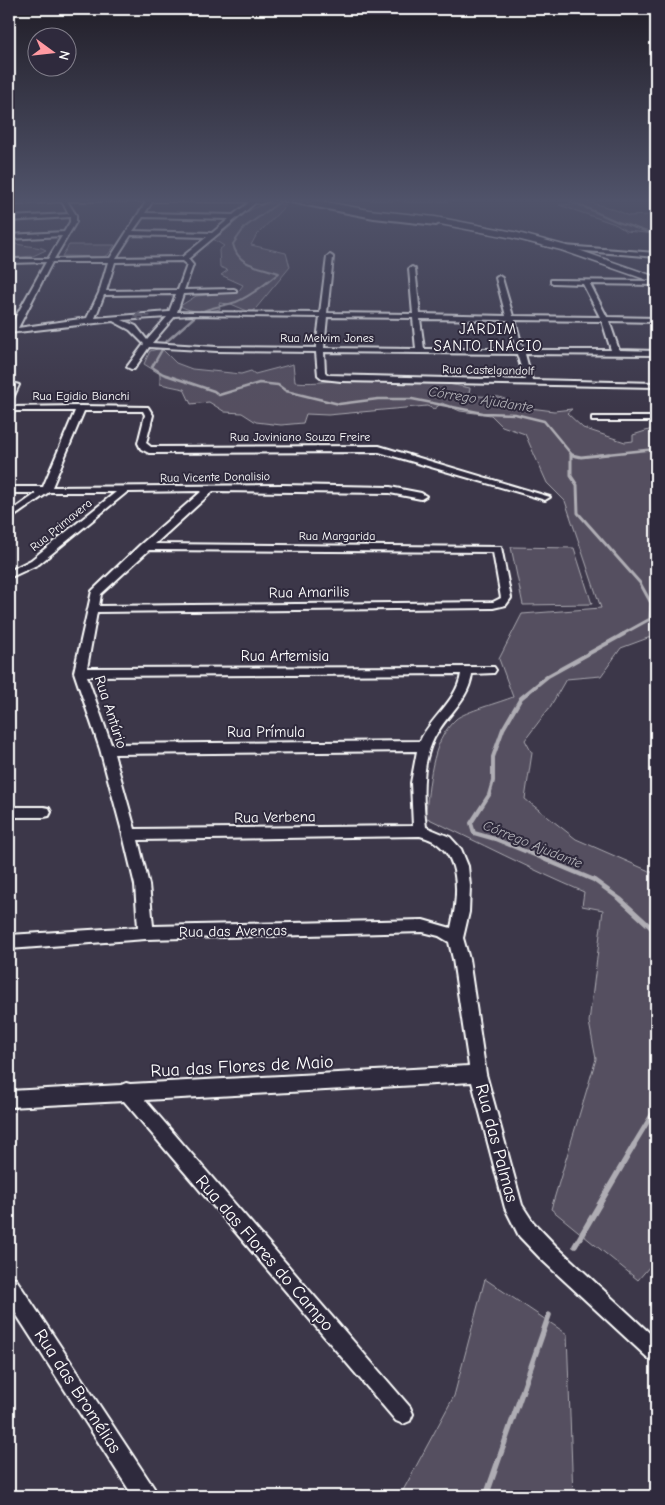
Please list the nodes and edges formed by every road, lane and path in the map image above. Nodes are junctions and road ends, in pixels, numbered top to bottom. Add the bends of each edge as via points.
1 (45, 269) edge
2 (109, 269) edge
3 (189, 269) edge
4 (329, 269) edge
5 (412, 269) edge
6 (623, 269) edge
7 (500, 278) dead end
8 (553, 281) dead end
9 (656, 281) edge
10 (586, 283) junction
11 (234, 290) dead end
12 (181, 292) junction
13 (102, 294) junction
14 (172, 315) junction
15 (325, 315) junction
16 (417, 315) junction
17 (112, 318) junction
18 (510, 318) junction
19 (90, 320) junction
20 (605, 320) junction
21 (656, 320) edge
22 (11, 330) edge
23 (148, 345) junction
24 (320, 349) junction
25 (420, 350) junction
26 (519, 352) junction
27 (616, 352) junction
28 (656, 353) edge
29 (131, 367) dead end
30 (529, 382) junction
31 (15, 385) dead end
32 (656, 385) edge
33 (9, 398) edge
34 (81, 408) junction
35 (9, 409) edge
36 (595, 419) dead end
37 (656, 419) edge
38 (142, 443) joint
39 (210, 489) junction
40 (9, 490) edge
41 (46, 490) junction
42 (123, 491) junction
43 (421, 496) dead end
44 (545, 497) dead end
45 (9, 516) edge
46 (144, 547) junction
47 (10, 574) edge
48 (503, 581) joint
49 (92, 609) junction
50 (467, 670) junction
51 (490, 670) dead end
52 (80, 672) junction
53 (426, 746) junction
54 (106, 749) junction
55 (9, 812) edge
56 (44, 812) dead end
57 (420, 831) junction
58 (130, 835) junction
59 (146, 933) junction
60 (456, 938) junction
61 (9, 942) edge
62 (478, 1074) junction
63 (126, 1091) junction
64 (9, 1099) edge
65 (9, 1286) edge
66 (656, 1352) edge
67 (403, 1414) dead end
68 (146, 1496) edge

1 - 22 street
2 - 13 street
3 - 12 street
4 - 15 street
5 - 16 street
6 - 9 street
7 - 18 street
8 - 10 street
9 - 10 street
10 - 20 street
11 - 12 street
12 - 13 street
12 - 14 street
13 - 19 street
14 - 15 street
14 -> 17 street
14 - 23 street
15 - 16 street
15 - 24 street
16 - 18 street
16 - 25 street
17 - 19 street
17 - 23 street via 133,328
18 - 20 street
18 - 26 street
19 - 22 street
20 - 21 street
20 - 27 street
23 - 24 street, Rua Melvim Jones
23 - 29 street
24 - 25 street, Rua Melvim Jones
24 - 30 street, Rua Castelgandolf via 320,373 326,377
25 - 26 street, Rua Melvim Jones
26 - 27 street, Rua Melvim Jones
26 - 30 street
27 - 28 street, Rua Melvim Jones
30 - 32 street, Rua Castelgandolf
31 - 33 street
34 - 35 street, Rua Egidio Bianchi
34 - 38 street, Rua Egidio Bianchi via 145,409 149,415
34 - 41 street
36 - 37 street
38 - 44 street, Rua Joviniano Souza Freire via 144,447 157,451 379,449
39 - 42 street, Rua Vicente Donalisio
39 - 43 street, Rua Vicente Donalisio via 390,490
39 - 46 street, Rua Antúrio
40 - 41 street, Rua Vicente Donalisio
41 - 42 street, Rua Vicente Donalisio
41 - 45 street
42 - 47 street, Rua Primavera via 35,562
46 - 48 street, Rua Margarida via 497,549
46 - 49 street, Rua Antúrio via 96,593
48 - 49 street, Rua Amarilis via 505,600 493,605
49 - 52 street, Rua Antúrio
50 - 51 street, Rua Artemisia
50 - 52 street, Rua Artemisia
50 - 53 street via 463,692 434,728
52 - 54 street, Rua Antúrio
53 - 54 street, Rua Prímula
53 - 57 street via 417,787
54 - 58 street, Rua Antúrio
55 - 56 street
57 - 58 street, Rua Verbena
57 - 60 street via 445,841 456,853 461,866 462,912
58 - 59 street, Rua Antúrio via 142,885
59 - 60 street, Rua das Avencas via 423,926 442,930
59 - 61 street, Rua das Avencas
60 - 62 street, Rua das Palmas
62 - 63 street, Rua das Flores de Maio
62 - 66 street, Rua das Palmas via 514,1208 526,1229
63 - 64 street, Rua das Flores de Maio
63 - 67 street, Rua das Flores do Campo
65 - 68 street, Rua das Bromélias

